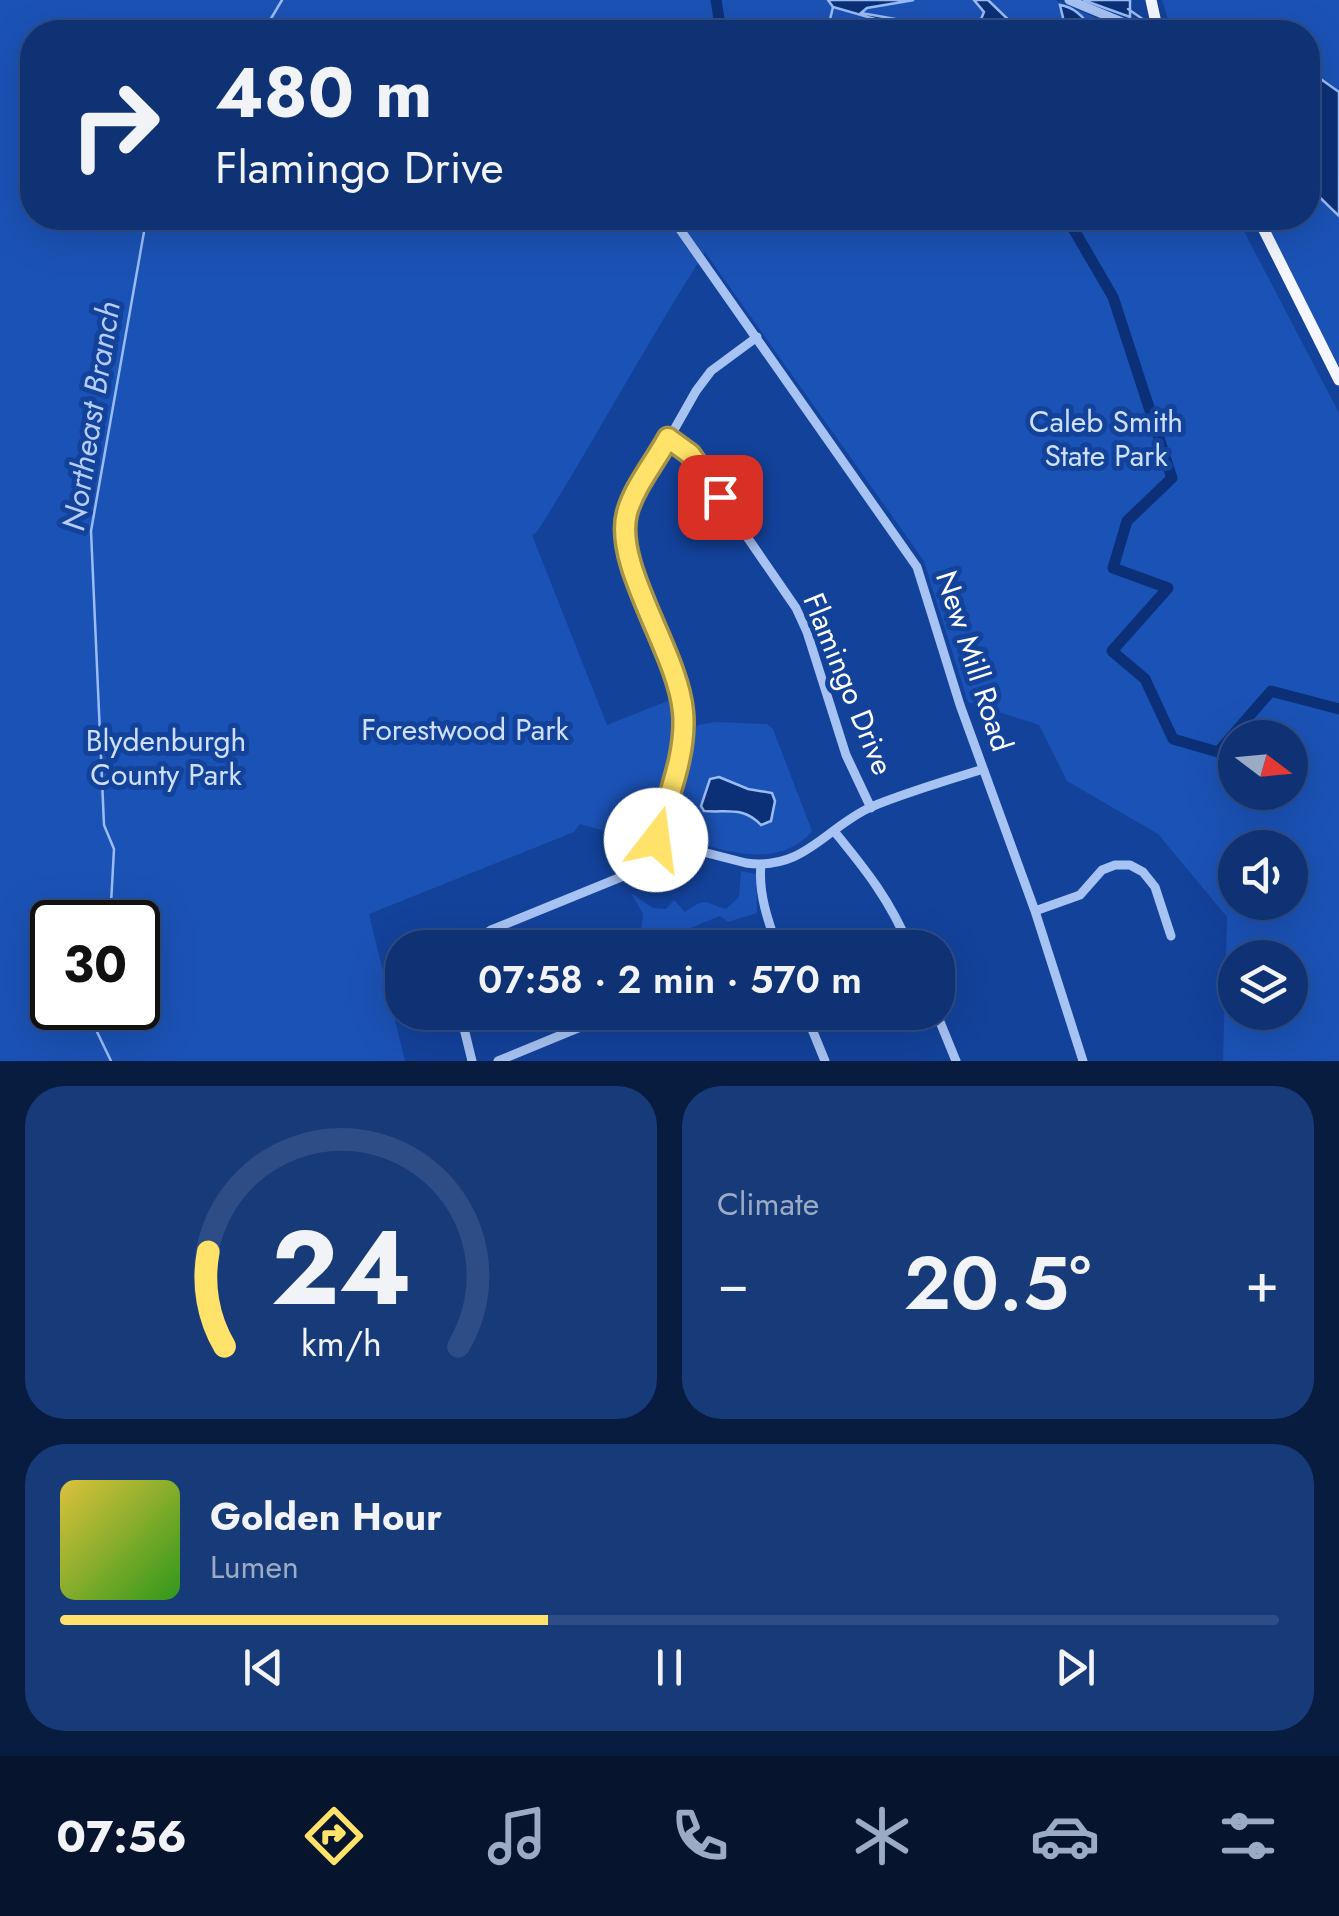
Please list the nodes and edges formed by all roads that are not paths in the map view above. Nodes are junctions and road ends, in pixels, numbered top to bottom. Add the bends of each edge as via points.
1 (1069, 0) edge
2 (1117, 20) edge
3 (681, 230) edge
4 (1264, 230) edge
5 (757, 337) junction
6 (1339, 380) edge
7 (668, 438) junction
8 (983, 768) junction
9 (871, 808) junction
10 (834, 831) junction
11 (656, 840) junction
12 (761, 865) junction
13 (1035, 911) junction
14 (491, 930) edge
15 (772, 930) edge
16 (902, 930) edge
17 (1171, 936) dead end
18 (464, 1030) edge
19 (573, 1030) edge
20 (811, 1030) edge
21 (943, 1030) edge
22 (822, 1060) edge
23 (472, 1061) edge
24 (498, 1061) edge
25 (956, 1061) edge
26 (1083, 1061) edge

1 - 2 street
3 - 5 street, New Mill Road
4 - 6 main road
5 - 7 street via 711,371
5 - 8 street, New Mill Road via 918,566
7 - 9 street, Flamingo Drive via 690,454 796,608
7 - 11 street via 634,497 625,528 683,712 682,744
8 - 9 street
8 - 13 street, New Mill Road
9 - 10 street
10 - 12 street via 801,855
10 - 16 street via 880,886
11 - 12 street
11 - 14 street via 632,873
12 - 15 street
13 - 17 street via 1080,895 1102,870 1130,865 1155,886
13 - 26 street, New Mill Road
18 - 23 street
19 - 24 street
20 - 22 street
21 - 25 street

